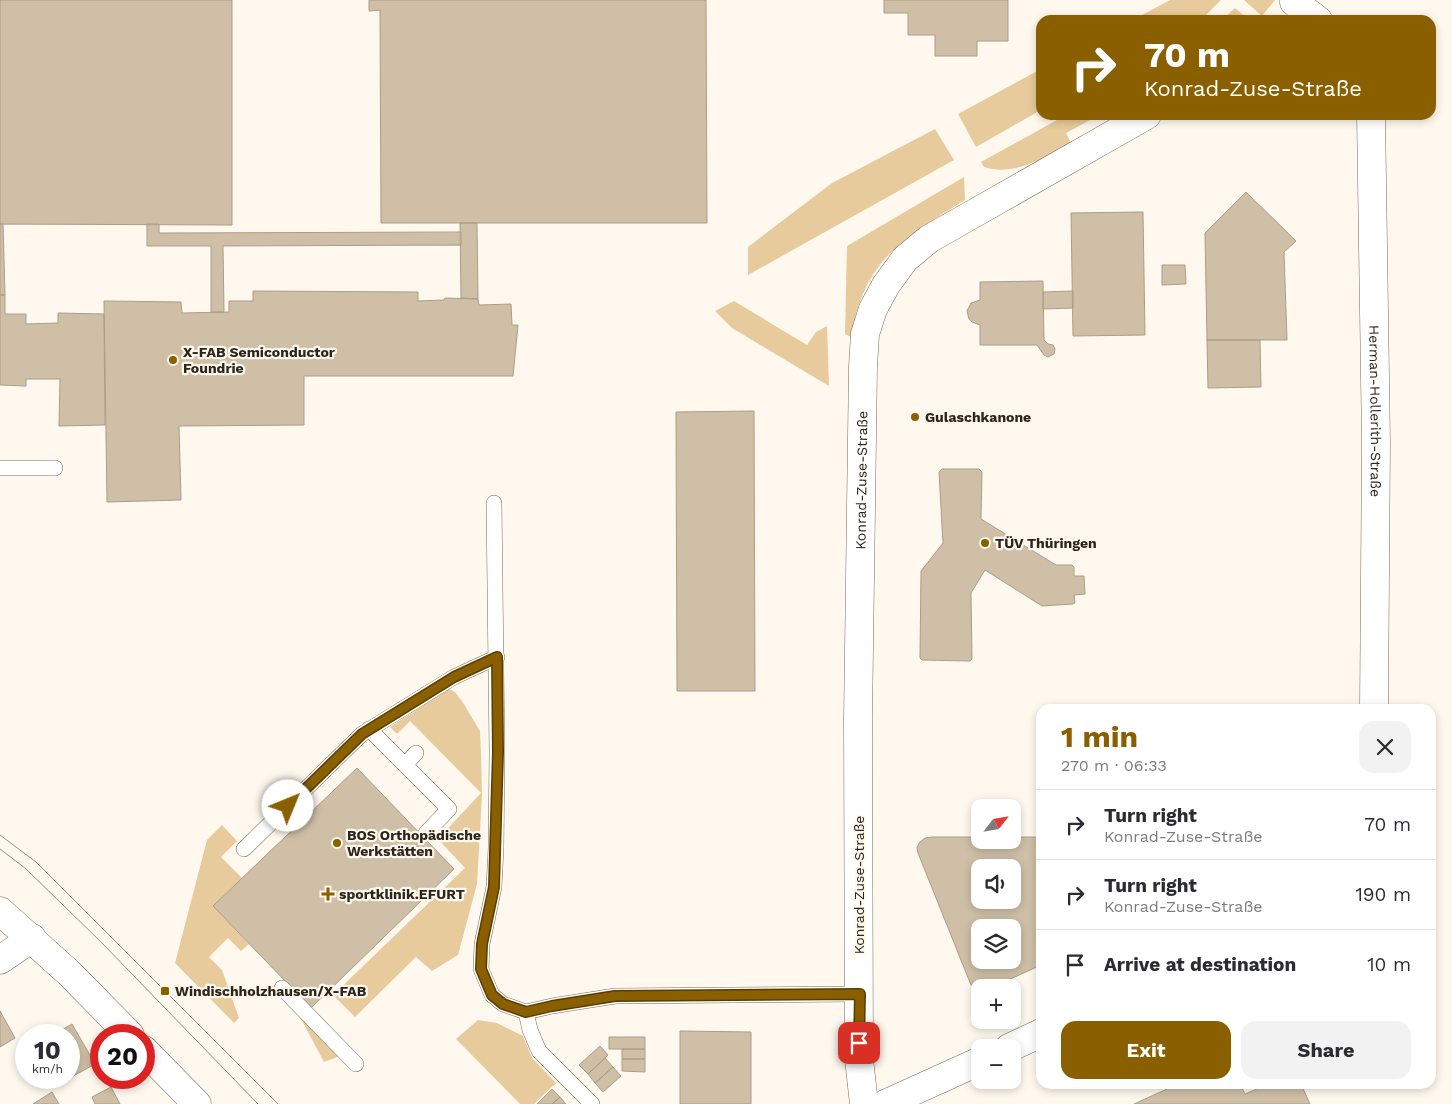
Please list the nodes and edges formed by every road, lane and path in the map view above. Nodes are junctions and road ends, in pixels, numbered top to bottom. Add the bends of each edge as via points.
1 (1289, 7) edge
2 (1307, 15) edge
3 (1138, 120) edge
4 (1371, 120) edge
5 (0, 468) edge
6 (55, 468) dead end
7 (494, 503) dead end
8 (497, 657) junction
9 (1374, 704) edge
10 (369, 729) junction
11 (416, 753) dead end
12 (405, 765) junction
13 (426, 833) dead end
14 (244, 849) dead end
15 (0, 910) edge
16 (32, 938) junction
17 (0, 960) edge
18 (859, 985) junction
19 (282, 988) dead end
20 (526, 1012) junction
21 (119, 1024) edge
22 (1036, 1035) edge
23 (1021, 1042) edge
24 (155, 1061) edge
25 (356, 1064) dead end
26 (971, 1065) edge
27 (197, 1104) edge
28 (592, 1104) edge
29 (864, 1104) edge
30 (885, 1104) edge

1 - 2 street
3 - 18 street, Konrad-Zuse-Straße via 929,239 905,259 873,309 865,334 863,367 858,719
4 - 9 street, Herman-Hollerith-Straße via 1376,442
5 - 6 lane
7 - 8 lane
8 - 10 lane via 454,677
8 - 20 lane via 494,887 482,944 481,969 492,995 503,1004
10 - 12 lane
10 - 14 lane
11 - 12 lane
12 - 13 lane via 449,809
15 - 16 street
16 - 17 street
16 - 21 street
18 - 20 lane via 615,996
18 - 29 street, Konrad-Zuse-Straße via 859,1059
19 - 25 lane
20 - 28 lane via 539,1051
22 - 23 street
24 - 27 street
26 - 30 street

